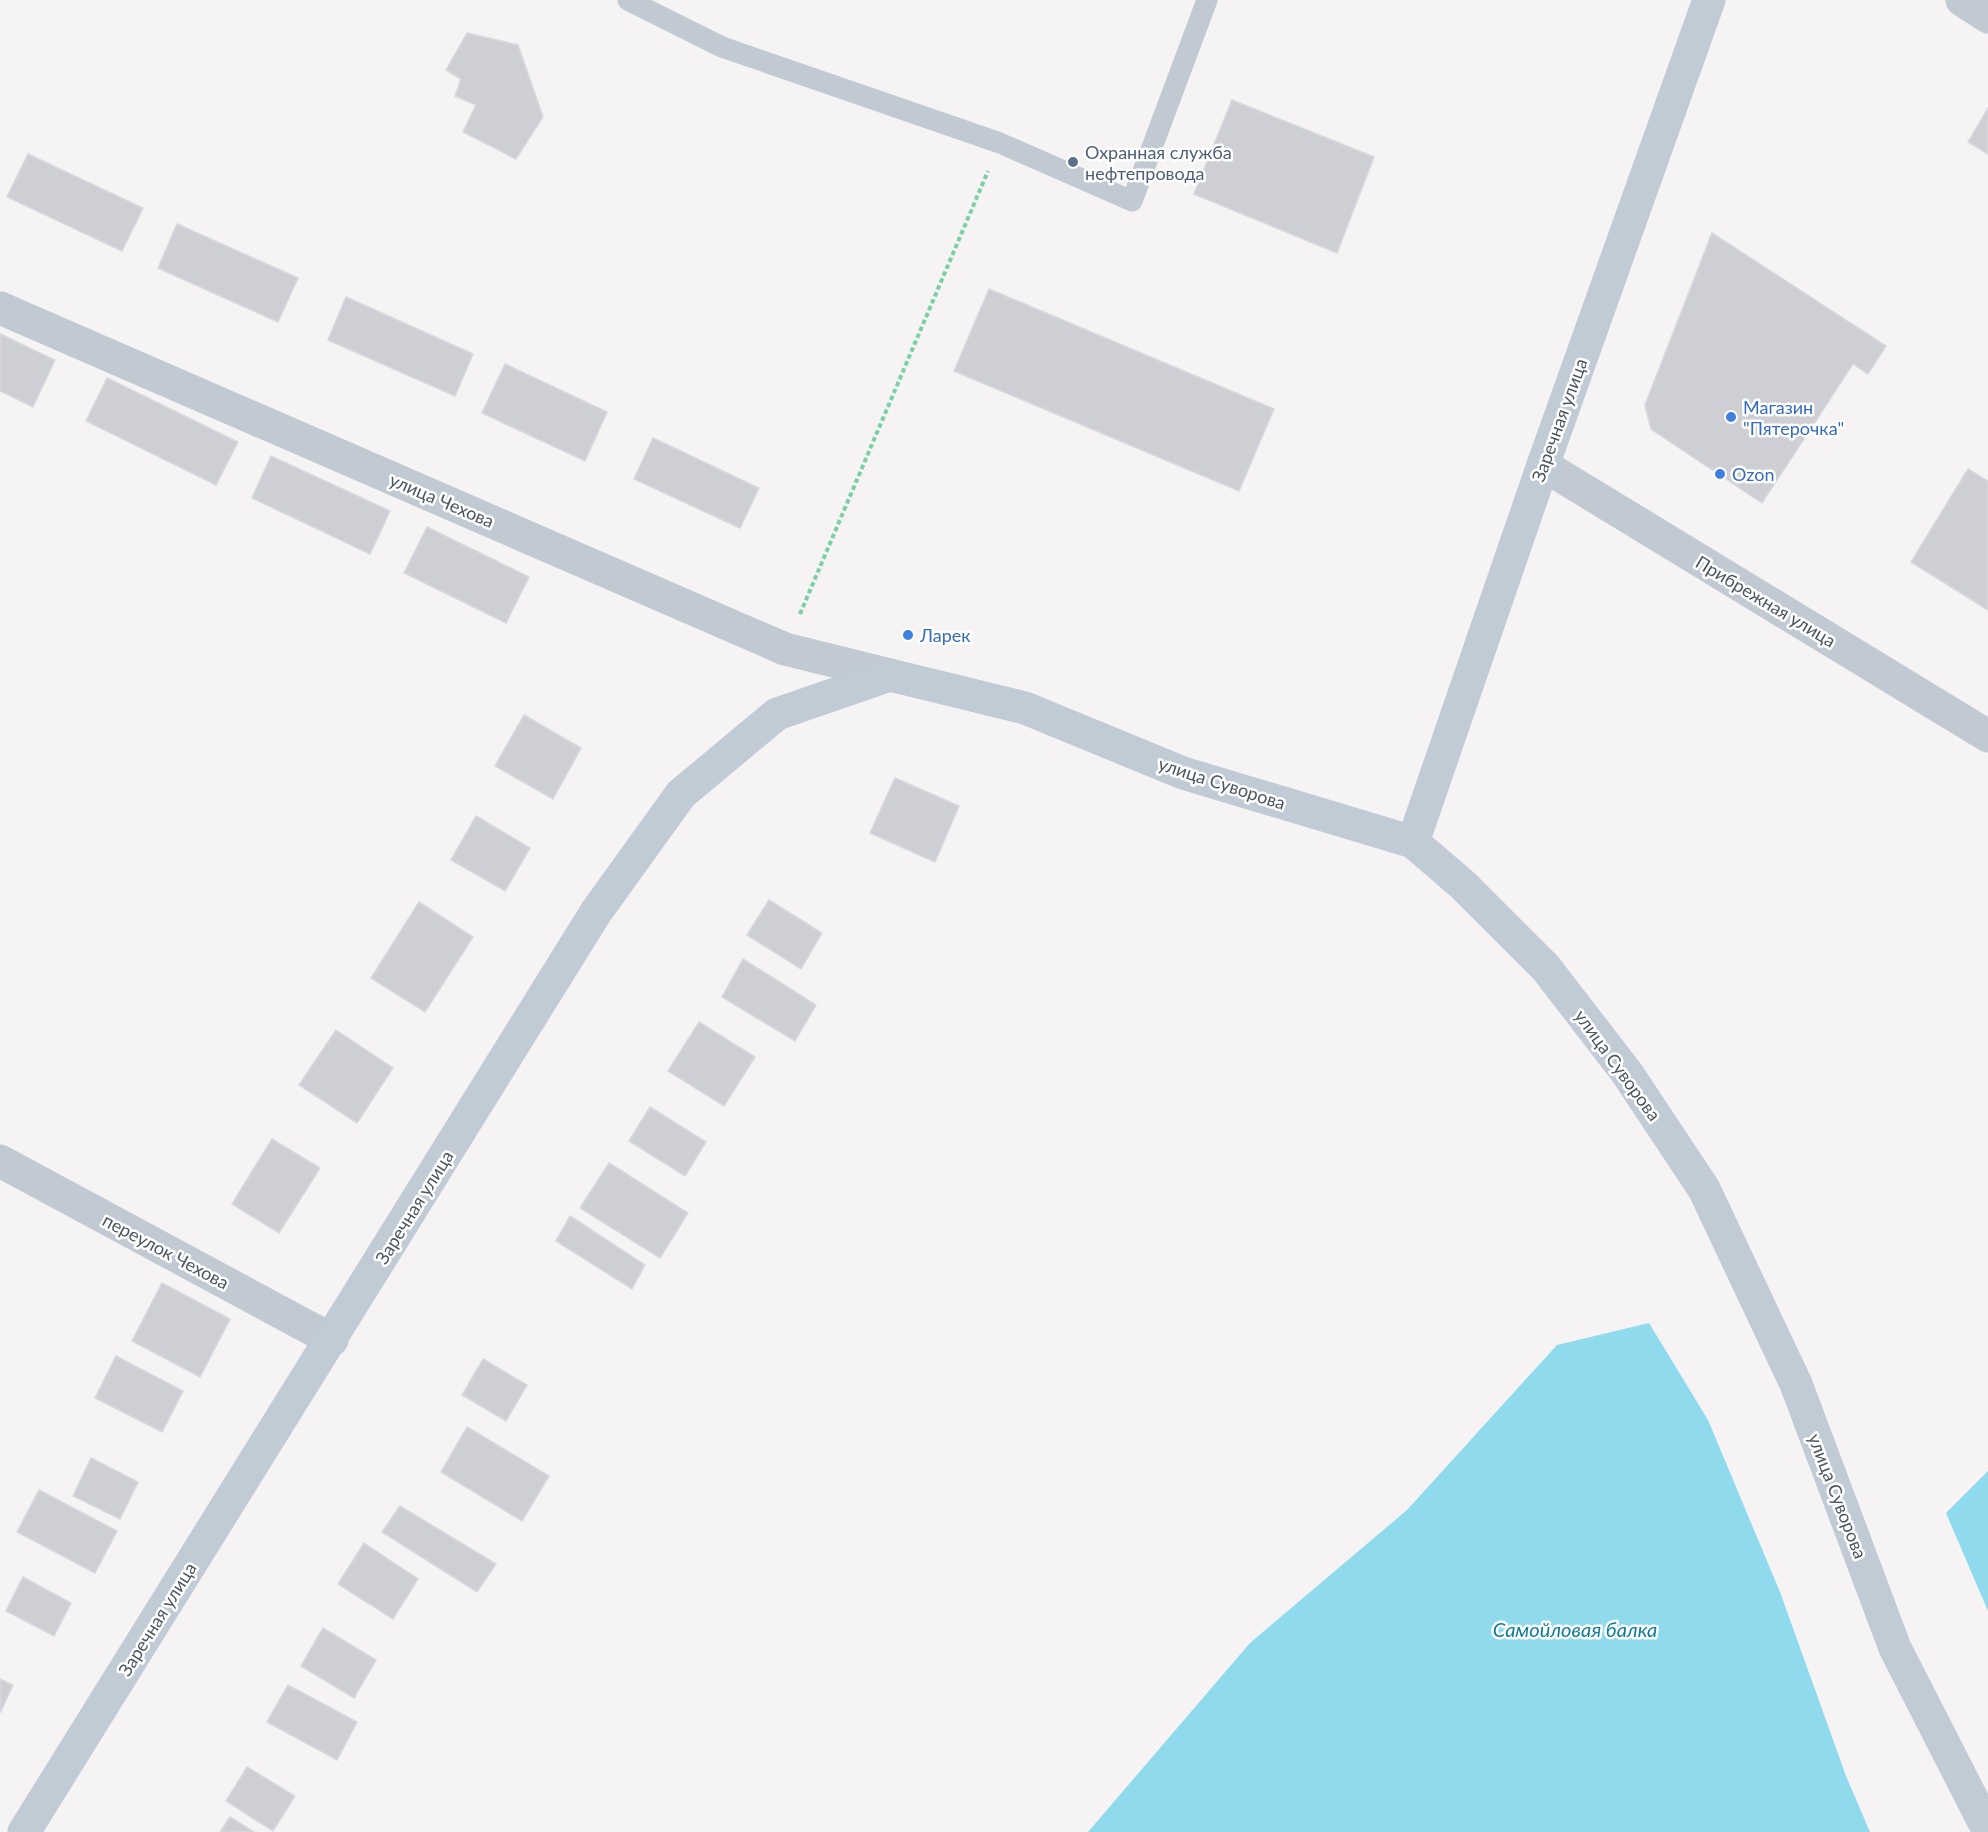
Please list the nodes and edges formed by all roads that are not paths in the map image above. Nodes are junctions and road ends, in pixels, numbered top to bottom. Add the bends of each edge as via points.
1 (628, 0) edge
2 (1207, 0) edge
3 (1709, 0) edge
4 (1962, 0) edge
5 (1988, 17) edge
6 (0, 308) edge
7 (1543, 465) junction
8 (890, 675) junction
9 (1988, 736) edge
10 (1413, 842) junction
11 (0, 1161) edge
12 (332, 1340) junction
13 (1988, 1830) edge
14 (24, 1832) edge

1 - 2 lane via 722,47 1000,143 1132,201
3 - 7 main road, Заречная улица
4 - 5 street
6 - 8 street, улица Чехова via 785,649
7 - 9 street, Прибрежная улица
7 - 10 main road, Заречная улица
8 - 10 main road, улица Суворова via 1025,708 1183,773
8 - 12 main road, Заречная улица via 777,714 681,794 596,912
10 - 13 main road, улица Суворова via 1463,885 1546,968 1627,1073 1704,1189 1796,1384 1895,1648
11 - 12 street, переулок Чехова
12 - 14 main road, Заречная улица

